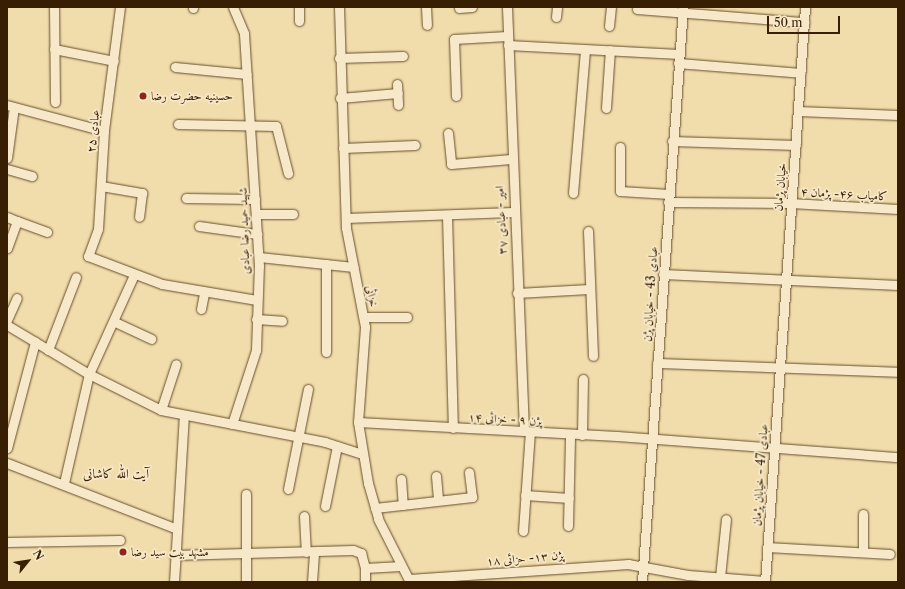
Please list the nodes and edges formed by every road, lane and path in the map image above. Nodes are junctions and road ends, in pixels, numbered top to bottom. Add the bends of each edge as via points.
1 (54, 7) edge
2 (120, 7) edge
3 (233, 7) edge
4 (298, 7) edge
5 (339, 7) edge
6 (426, 7) edge
7 (472, 7) edge
8 (507, 7) edge
9 (556, 7) edge
10 (611, 7) edge
11 (805, 7) edge
12 (459, 8) dead end
13 (637, 9) dead end
14 (682, 10) edge
15 (556, 17) dead end
16 (299, 21) dead end
17 (804, 22) junction
18 (427, 25) dead end
19 (610, 26) dead end
20 (508, 40) junction
21 (54, 49) junction
22 (585, 49) junction
23 (610, 50) junction
24 (403, 56) dead end
25 (339, 58) junction
26 (678, 58) junction
27 (114, 61) junction
28 (175, 67) dead end
29 (801, 73) junction
30 (247, 74) junction
31 (456, 96) dead end
32 (340, 98) junction
33 (55, 102) dead end
34 (398, 105) dead end
35 (10, 106) edge
36 (606, 108) dead end
37 (798, 111) junction
38 (898, 115) edge
39 (178, 124) dead end
40 (250, 126) junction
41 (104, 131) junction
42 (448, 133) dead end
43 (672, 141) junction
44 (415, 145) dead end
45 (796, 145) junction
46 (620, 147) dead end
47 (343, 148) junction
48 (7, 158) edge
49 (511, 159) junction
50 (7, 169) edge
51 (288, 173) dead end
52 (32, 176) dead end
53 (101, 186) junction
54 (573, 193) dead end
55 (186, 198) dead end
56 (256, 198) junction
57 (668, 198) junction
58 (790, 203) junction
59 (898, 209) edge
60 (512, 212) junction
61 (256, 214) junction
62 (293, 214) dead end
63 (447, 216) junction
64 (7, 217) edge
65 (139, 217) dead end
66 (346, 218) junction
67 (17, 221) junction
68 (199, 226) dead end
69 (588, 231) dead end
70 (47, 232) dead end
71 (257, 234) junction
72 (7, 248) edge
73 (259, 257) junction
74 (326, 264) junction
75 (353, 267) junction
76 (663, 274) junction
77 (134, 275) junction
78 (76, 277) dead end
79 (786, 280) junction
80 (898, 285) edge
81 (589, 289) junction
82 (204, 292) junction
83 (517, 293) junction
84 (17, 298) dead end
85 (257, 300) junction
86 (201, 309) dead end
87 (364, 317) junction
88 (407, 317) dead end
89 (256, 319) junction
90 (7, 320) edge
91 (282, 321) dead end
92 (115, 322) junction
93 (7, 325) edge
94 (151, 339) dead end
95 (35, 342) junction
96 (48, 350) junction
97 (326, 352) dead end
98 (593, 356) dead end
99 (657, 363) junction
100 (176, 364) dead end
101 (780, 369) junction
102 (898, 372) edge
103 (89, 374) junction
104 (583, 379) dead end
105 (308, 389) dead end
106 (161, 410) junction
107 (184, 415) junction
108 (358, 422) junction
109 (232, 424) junction
110 (453, 428) junction
111 (527, 432) junction
112 (570, 435) junction
113 (582, 435) junction
114 (651, 438) junction
115 (301, 439) junction
116 (337, 446) junction
117 (774, 447) junction
118 (7, 448) edge
119 (362, 454) junction
120 (898, 457) edge
121 (7, 463) edge
122 (469, 472) dead end
123 (436, 476) dead end
124 (401, 479) dead end
125 (64, 483) junction
126 (288, 489) dead end
127 (246, 494) dead end
128 (525, 495) junction
129 (569, 498) junction
130 (438, 500) junction
131 (403, 505) junction
132 (324, 506) dead end
133 (375, 508) junction
134 (863, 514) dead end
135 (304, 516) dead end
136 (726, 519) dead end
137 (568, 526) dead end
138 (174, 528) junction
139 (523, 531) dead end
140 (120, 540) dead end
141 (7, 542) edge
142 (767, 547) junction
143 (310, 552) junction
144 (863, 552) junction
145 (246, 553) junction
146 (890, 554) dead end
147 (174, 555) junction
148 (401, 566) junction
149 (365, 568) junction
150 (643, 568) junction
151 (720, 577) junction
152 (688, 578) edge
153 (410, 581) edge
154 (765, 581) edge
155 (174, 582) edge
156 (246, 582) edge
157 (312, 582) edge
158 (365, 582) edge
159 (642, 582) edge

1 - 21 street
2 - 27 street, عبادی ۲۵
3 - 30 street, شهید حمید رضا عبادی via 244,33
4 - 16 street
5 - 25 street, خزائی
6 - 18 street
7 - 12 street
8 - 20 street, امیر - عبادی ۳۷
9 - 15 street
10 - 19 street
11 - 17 street, خیابان پژمان
13 - 14 street
14 - 17 street
14 - 26 street, عبادی 43 - خیابان پژن
17 - 29 street, خیابان پژمان
20 - 22 street
20 - 31 street via 454,39
20 - 49 street, امیر - عبادی ۳۷
21 - 27 street
21 - 33 street
22 - 23 street
22 - 54 street
23 - 26 street
23 - 36 street
24 - 25 street
25 - 32 street, خزائی
26 - 29 street
26 - 43 street, عبادی 43 - خیابان پژن
27 - 41 street, عبادی ۲۵
28 - 30 street
29 - 37 street, خیابان پژمان
30 - 40 street, شهید حمید رضا عبادی
32 - 34 street via 398,88
32 - 47 street, خزائی
35 - 41 street
35 - 48 street
37 - 38 street
37 - 45 street, خیابان پژمان
39 - 40 street
40 - 51 street via 276,126
40 - 56 street, شهید حمید رضا عبادی
41 - 53 street, عبادی ۲۵
42 - 49 street via 451,164
43 - 45 street
43 - 57 street, عبادی 43 - خیابان پژن
44 - 47 street
45 - 58 street, خیابان پژمان
46 - 57 street, کامیاب ۴۶- پژمان ۴ via 620,191
47 - 66 street, خزائی
49 - 60 street, امیر - عبادی ۳۷
50 - 52 street
53 - 65 street via 142,193
53 - 77 street, عبادی ۲۵ via 98,228 88,256
55 - 56 street
56 - 61 street, شهید حمید رضا عبادی
57 - 58 street, کامیاب ۴۶- پژمان ۴
57 - 76 street, عبادی 43 - خیابان پژن
58 - 59 street, کامیاب ۴۶- پژمان ۴
58 - 79 street, خیابان پژمان
60 - 63 street
60 - 83 street, امیر - عبادی ۳۷
61 - 62 street
61 - 71 street, شهید حمید رضا عبادی
63 - 66 street
63 - 110 street
64 - 67 street
66 - 75 street, خزائی
67 - 70 street
67 - 72 street
68 - 71 street
69 - 81 street
71 - 73 street, شهید حمید رضا عبادی
73 - 74 street
73 - 85 street, شهید حمید رضا عبادی
74 - 75 street
74 - 97 street
75 - 87 street, خزائی
76 - 79 street
76 - 99 street, عبادی 43 - خیابان پژن
77 - 82 street
77 - 92 street
78 - 96 street
79 - 80 street
79 - 101 street, خیابان پژمان
81 - 83 street
81 - 98 street
82 - 85 street
82 - 86 street
83 - 111 street, امیر - عبادی ۳۷
84 - 90 street
85 - 89 street, شهید حمید رضا عبادی
87 - 88 street
87 - 108 street, خزائی
89 - 91 street
89 - 109 street, شهید حمید رضا عبادی via 256,350
92 - 94 street
92 - 103 street
93 - 95 street
95 - 96 street
95 - 118 street
96 - 103 street
99 - 101 street
99 - 114 street, عبادی 43 - خیابان پژن
100 - 106 street
101 - 102 street
101 - 117 street, عبادی 47 - خیابان پژمان
103 - 106 street
103 - 125 street
104 - 113 street
105 - 115 street
106 - 107 street
107 - 109 street
107 - 138 street
108 - 110 street, پژن ۹ - خزائی ۱۴
108 - 119 street, خزائی
109 - 115 street
110 - 111 street, پژن ۹ - خزائی ۱۴
111 - 112 street, پژن ۹ - خزائی ۱۴
111 - 128 street, امیر - عبادی ۳۷
112 - 113 street, پژن ۹ - خزائی ۱۴
112 - 129 street
113 - 114 street, پژن ۹ - خزائی ۱۴
114 - 117 street, پژن ۹ - خزائی ۱۴
114 - 150 street, عبادی 43 - خیابان پژن
115 - 116 street
115 - 126 street
116 - 119 street
116 - 132 street
117 - 120 street, پژن ۹ - خزائی ۱۴
117 - 142 street, عبادی 47 - خیابان پژمان
119 - 133 street, خزائی
121 - 125 street
122 - 130 street via 472,497
123 - 130 street
124 - 131 street
125 - 138 street
127 - 145 street
128 - 129 street
128 - 139 street, امیر - عبادی ۳۷
129 - 137 street
130 - 131 street
131 - 133 street
133 - 148 street, خزائی
134 - 144 street
135 - 143 street
136 - 151 street
138 - 147 street
140 - 141 street
142 - 144 street
142 - 154 street, عبادی 47 - خیابان پژمان
143 - 145 street
143 - 149 street via 358,551
143 - 157 street
144 - 146 street
145 - 147 street
145 - 156 street
147 - 155 street
148 - 149 street
148 - 153 street, خزائی
149 - 158 street
150 - 152 street, پژن ۱۳- حزائی ۱۸
150 - 153 street, پژن ۱۳- حزائی ۱۸ via 635,564 589,565
150 - 159 street, عبادی 43 - خیابان پژن
151 - 152 street, پژن ۱۳- حزائی ۱۸
151 - 154 street, پژن ۱۳- حزائی ۱۸

